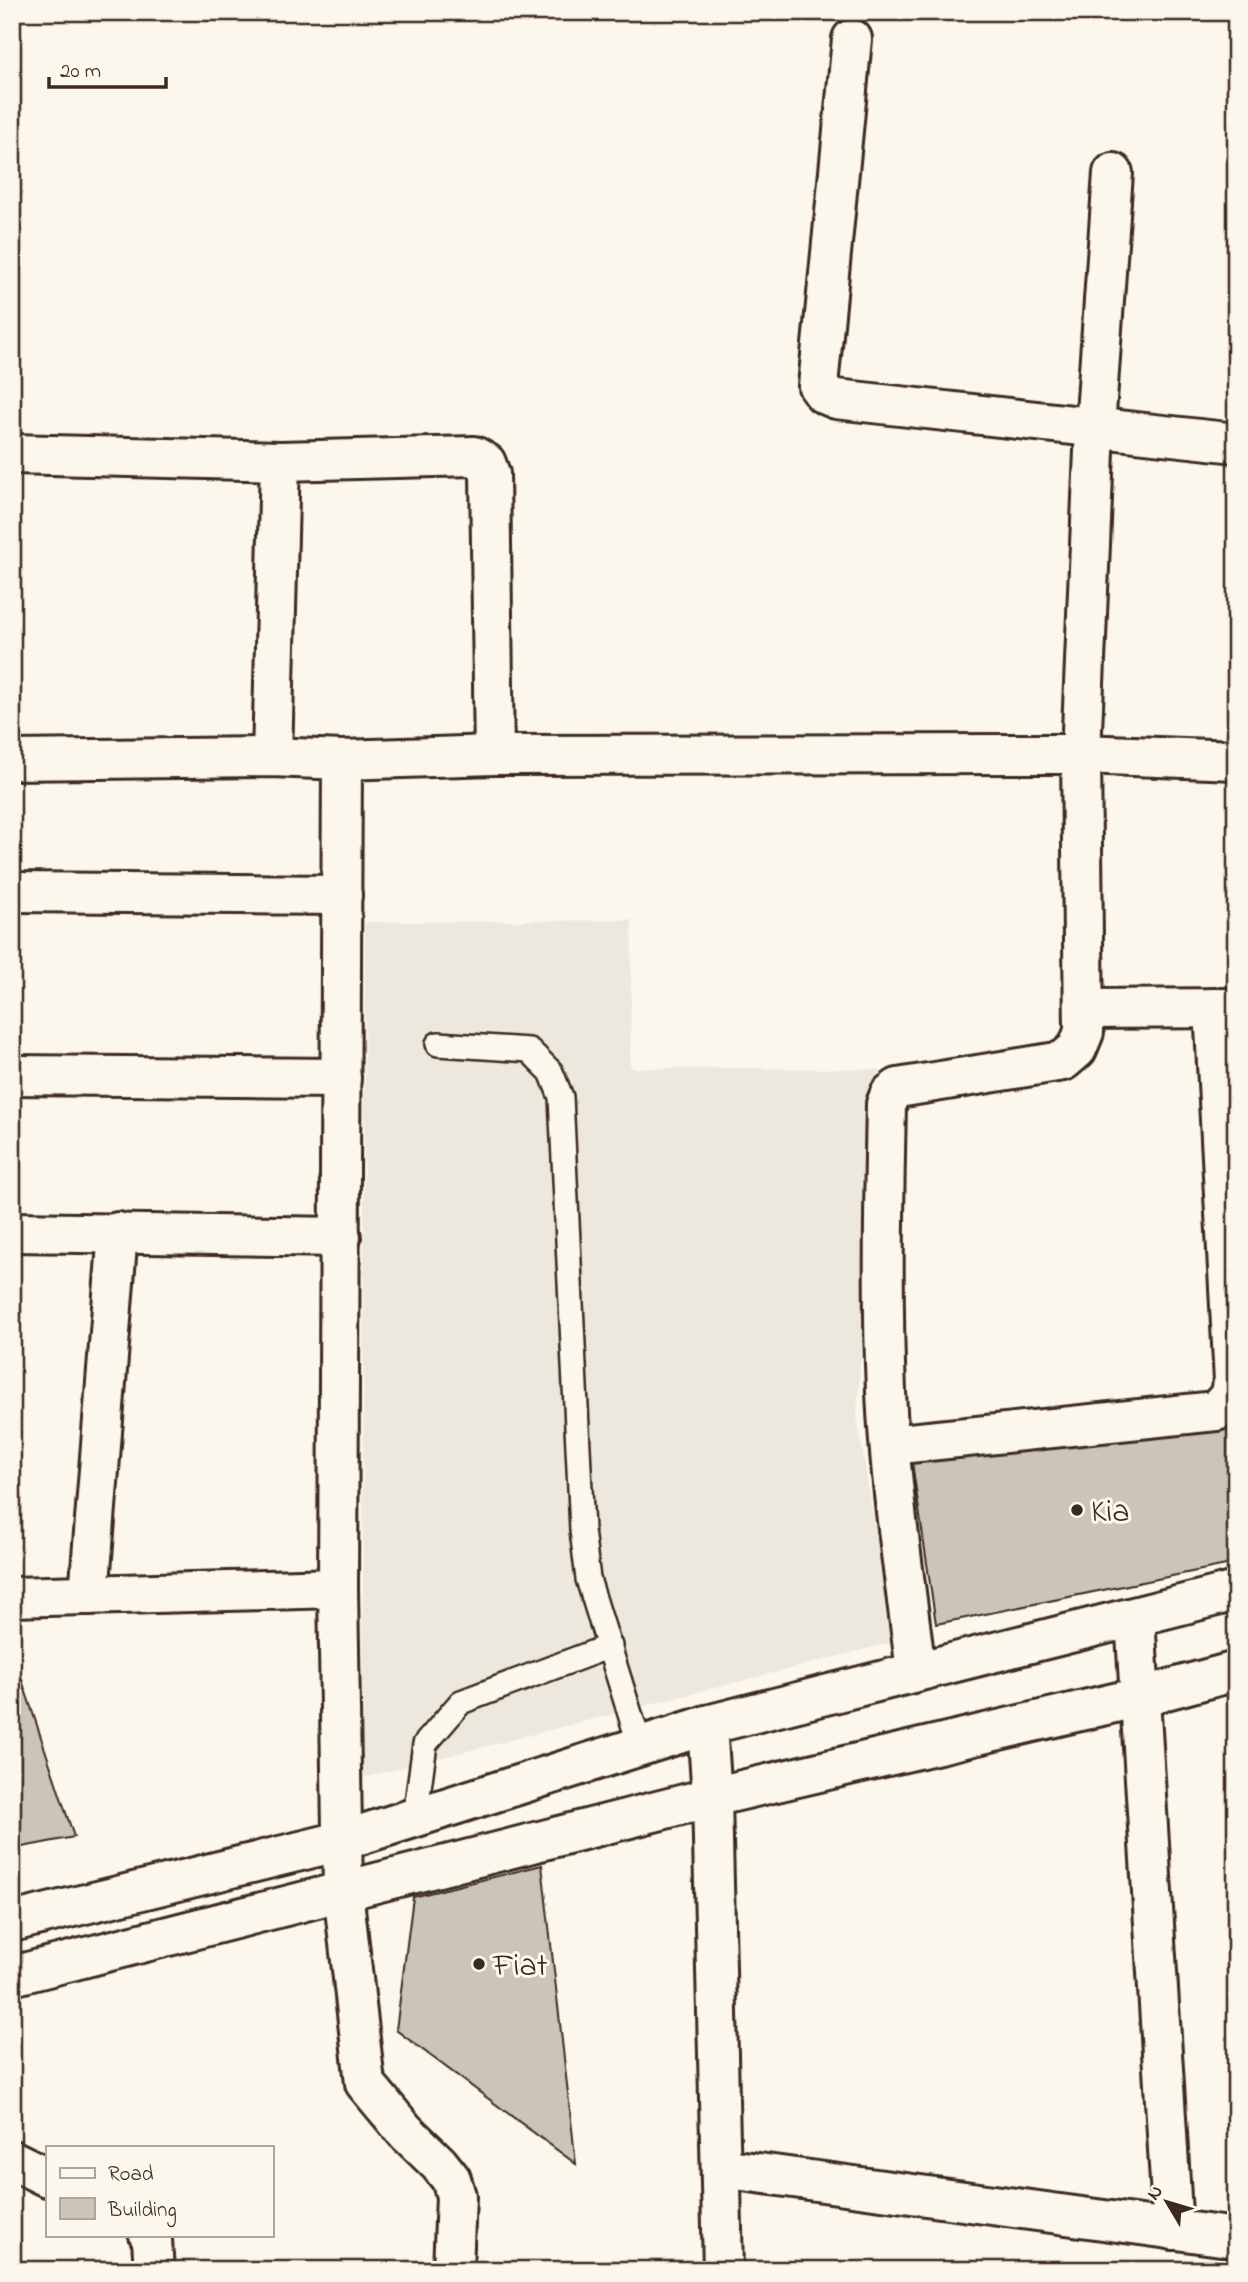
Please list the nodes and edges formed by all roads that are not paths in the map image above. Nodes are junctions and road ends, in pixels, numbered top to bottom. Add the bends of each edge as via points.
1 (852, 38) dead end
2 (1114, 173) dead end
3 (1095, 428) junction
4 (1236, 443) edge
5 (12, 454) edge
6 (280, 461) junction
7 (1080, 754) junction
8 (494, 755) junction
9 (272, 757) junction
10 (12, 760) edge
11 (342, 760) junction
12 (1236, 760) edge
13 (12, 892) edge
14 (342, 895) junction
15 (1225, 1008) edge
16 (1084, 1009) junction
17 (438, 1044) dead end
18 (12, 1076) edge
19 (341, 1077) junction
20 (12, 1232) edge
21 (118, 1232) junction
22 (341, 1237) junction
23 (890, 1445) junction
24 (338, 1588) junction
25 (1236, 1591) edge
26 (89, 1595) junction
27 (12, 1597) edge
28 (1135, 1618) junction
29 (610, 1646) junction
30 (1236, 1671) edge
31 (916, 1672) junction
32 (1140, 1697) junction
33 (707, 1725) junction
34 (640, 1746) junction
35 (712, 1797) junction
36 (415, 1817) junction
37 (341, 1841) junction
38 (343, 1891) junction
39 (12, 1922) edge
40 (12, 1976) edge
41 (12, 2160) edge
42 (722, 2168) junction
43 (46, 2177) edge
44 (1173, 2230) junction
45 (150, 2236) edge
46 (1236, 2238) edge
47 (154, 2270) edge
48 (453, 2270) edge
49 (723, 2270) edge

1 - 3 street via 818,386 836,398
2 - 3 street
3 - 4 street
3 - 7 street
5 - 6 street
6 - 8 street via 474,456 486,463
6 - 9 street
7 - 8 street
7 - 12 street
7 - 16 street
8 - 11 street
9 - 10 street
9 - 11 street
11 - 14 street
13 - 14 street
14 - 19 street
15 - 16 street
15 - 23 street via 1234,1381 1228,1398 1216,1411
16 - 23 street via 1084,1032 1077,1049 1063,1061 898,1088 890,1094 886,1104 884,1247
17 - 29 lane via 529,1051 551,1072 561,1097 582,1530 589,1579
18 - 19 street
19 - 22 street
20 - 21 street
21 - 22 street
21 - 26 street
22 - 24 street
23 - 31 street
24 - 26 street
24 - 37 street
25 - 28 street
26 - 27 street
28 - 31 street
28 - 32 street
29 - 34 lane
29 - 36 lane via 461,1702 425,1744
30 - 32 street
31 - 33 street
32 - 35 street
32 - 44 street
33 - 34 street
33 - 35 street
34 - 36 street
35 - 38 street
35 - 42 street
36 - 37 street
37 - 38 street
37 - 39 street
38 - 40 street
38 - 48 street via 365,2083 451,2179 456,2196
41 - 43 street
42 - 44 street
42 - 49 street
44 - 46 street
45 - 47 street

